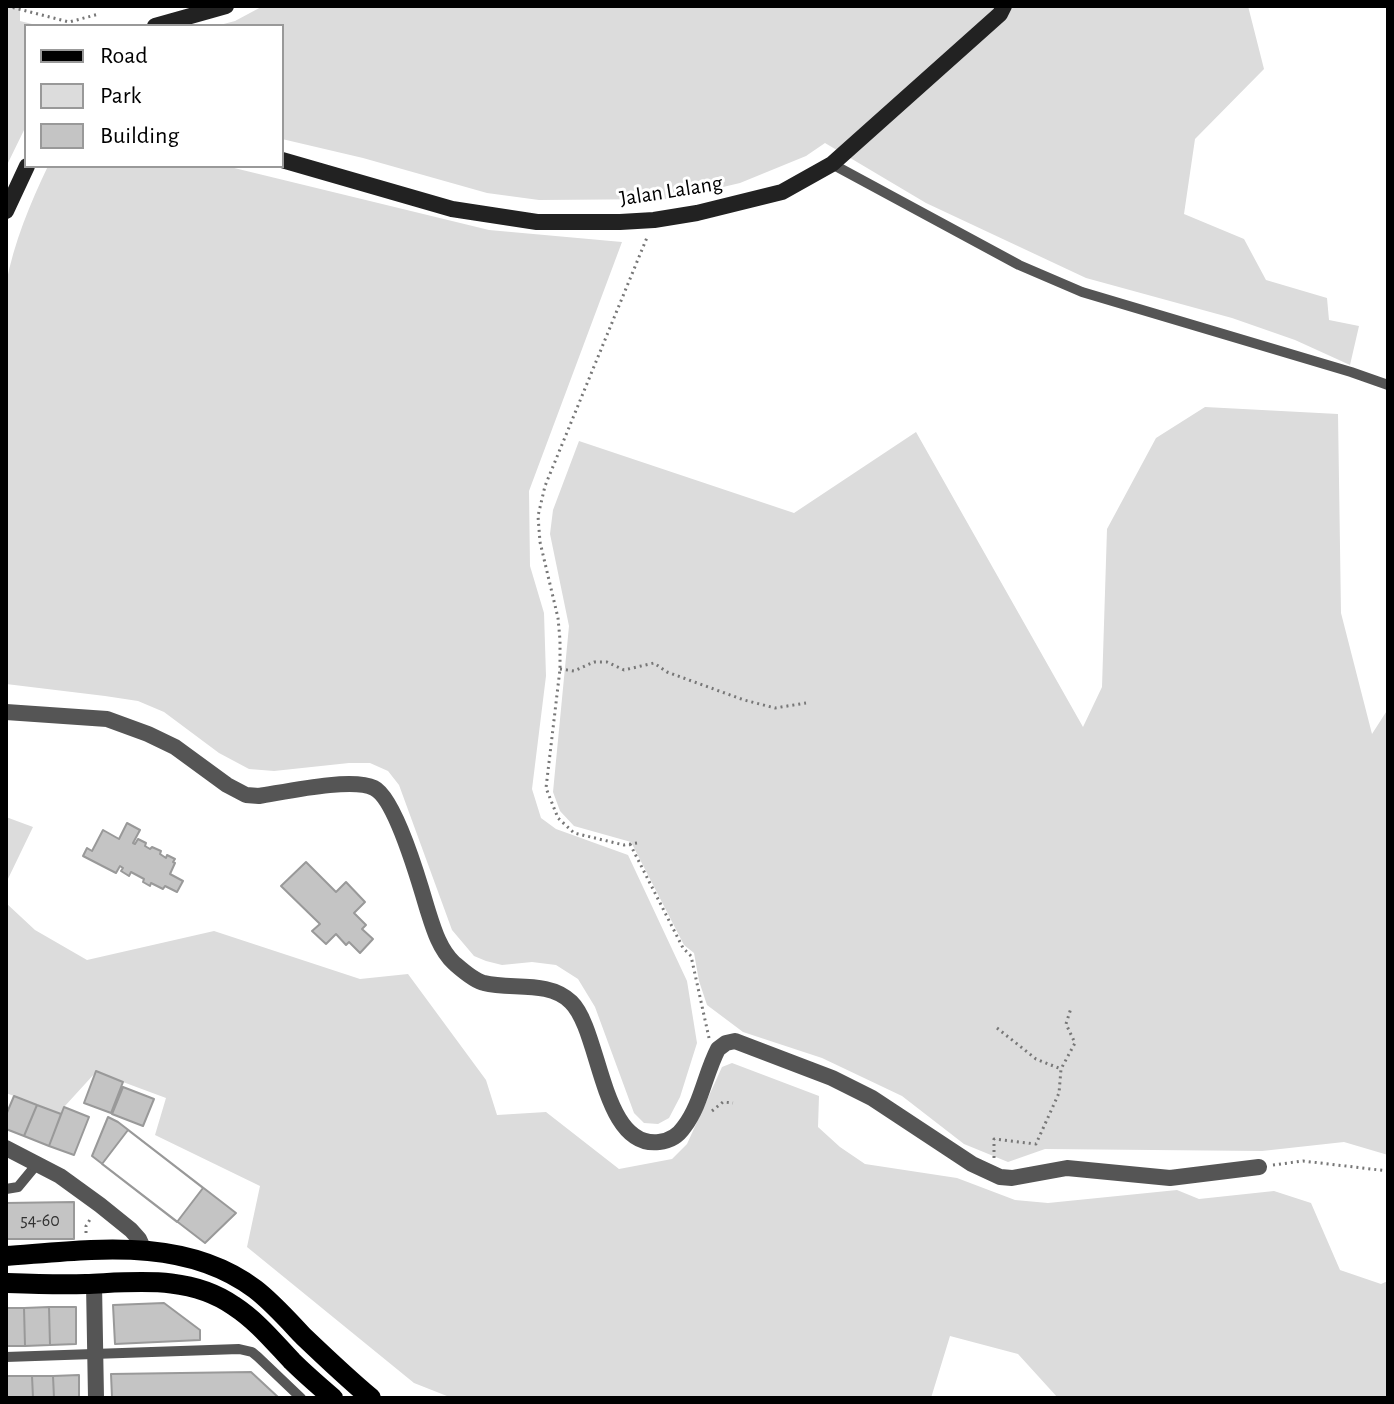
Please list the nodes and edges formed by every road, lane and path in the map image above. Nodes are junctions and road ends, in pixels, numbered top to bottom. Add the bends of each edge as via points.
1 (7, 6) edge
2 (226, 6) edge
3 (1004, 6) edge
4 (99, 14) dead end
5 (70, 24) edge
6 (162, 24) edge
7 (284, 161) edge
8 (832, 164) junction
9 (26, 168) edge
10 (6, 211) edge
11 (654, 220) junction
12 (1388, 385) edge
13 (560, 669) junction
14 (806, 703) dead end
15 (6, 712) edge
16 (637, 843) dead end
17 (630, 844) junction
18 (1071, 1008) dead end
19 (997, 1028) dead end
20 (710, 1041) dead end
21 (1061, 1069) junction
22 (9, 1151) edge
23 (37, 1164) junction
24 (1259, 1167) joint
25 (1388, 1171) edge
26 (994, 1174) junction
27 (6, 1189) edge
28 (100, 1205) junction
29 (111, 1248) junction
30 (86, 1250) junction
31 (144, 1250) junction
32 (6, 1256) edge
33 (6, 1283) edge
34 (94, 1284) junction
35 (95, 1354) junction
36 (6, 1357) edge
37 (96, 1398) edge
38 (301, 1398) edge
39 (333, 1398) edge
40 (371, 1398) edge

1 - 5 path
2 - 6 street
3 - 8 street, Jalan Lalang
4 - 5 path
7 - 11 street, Jalan Lalang via 452,209 537,222
8 - 11 street, Jalan Lalang via 782,192
8 - 12 lane via 1019,265 1082,292
9 - 10 street
11 - 13 path via 545,486 538,516 558,618
13 - 14 path via 574,671 607,662 624,670 654,663 744,700 775,708
13 - 17 path via 546,788 558,818 574,833
15 - 26 street via 107,719 175,747 246,795 352,784 382,793 451,961 481,983 554,991 572,1003 602,1082 622,1122 638,1140 665,1141 684,1129 718,1049 735,1041 872,1098
16 - 17 path
17 - 20 path via 691,956
18 - 21 path via 1066,1024 1075,1043
19 - 21 path via 1036,1059
21 - 26 path via 1059,1093 1036,1144 994,1139
22 - 23 street
23 - 27 lane via 18,1187
23 - 28 street
24 - 25 path via 1303,1161
24 - 26 street via 1170,1178 1067,1168 1012,1178
28 - 30 path via 86,1226
28 - 31 street via 131,1230
29 - 30 main road
29 - 31 main road
29 - 34 main road via 98,1266
30 - 32 main road
31 - 40 main road via 204,1263 255,1289
33 - 34 main road
34 - 35 street
34 - 39 main road via 174,1282 218,1295 259,1326
35 - 36 lane
35 - 37 street
35 - 38 lane via 245,1350

